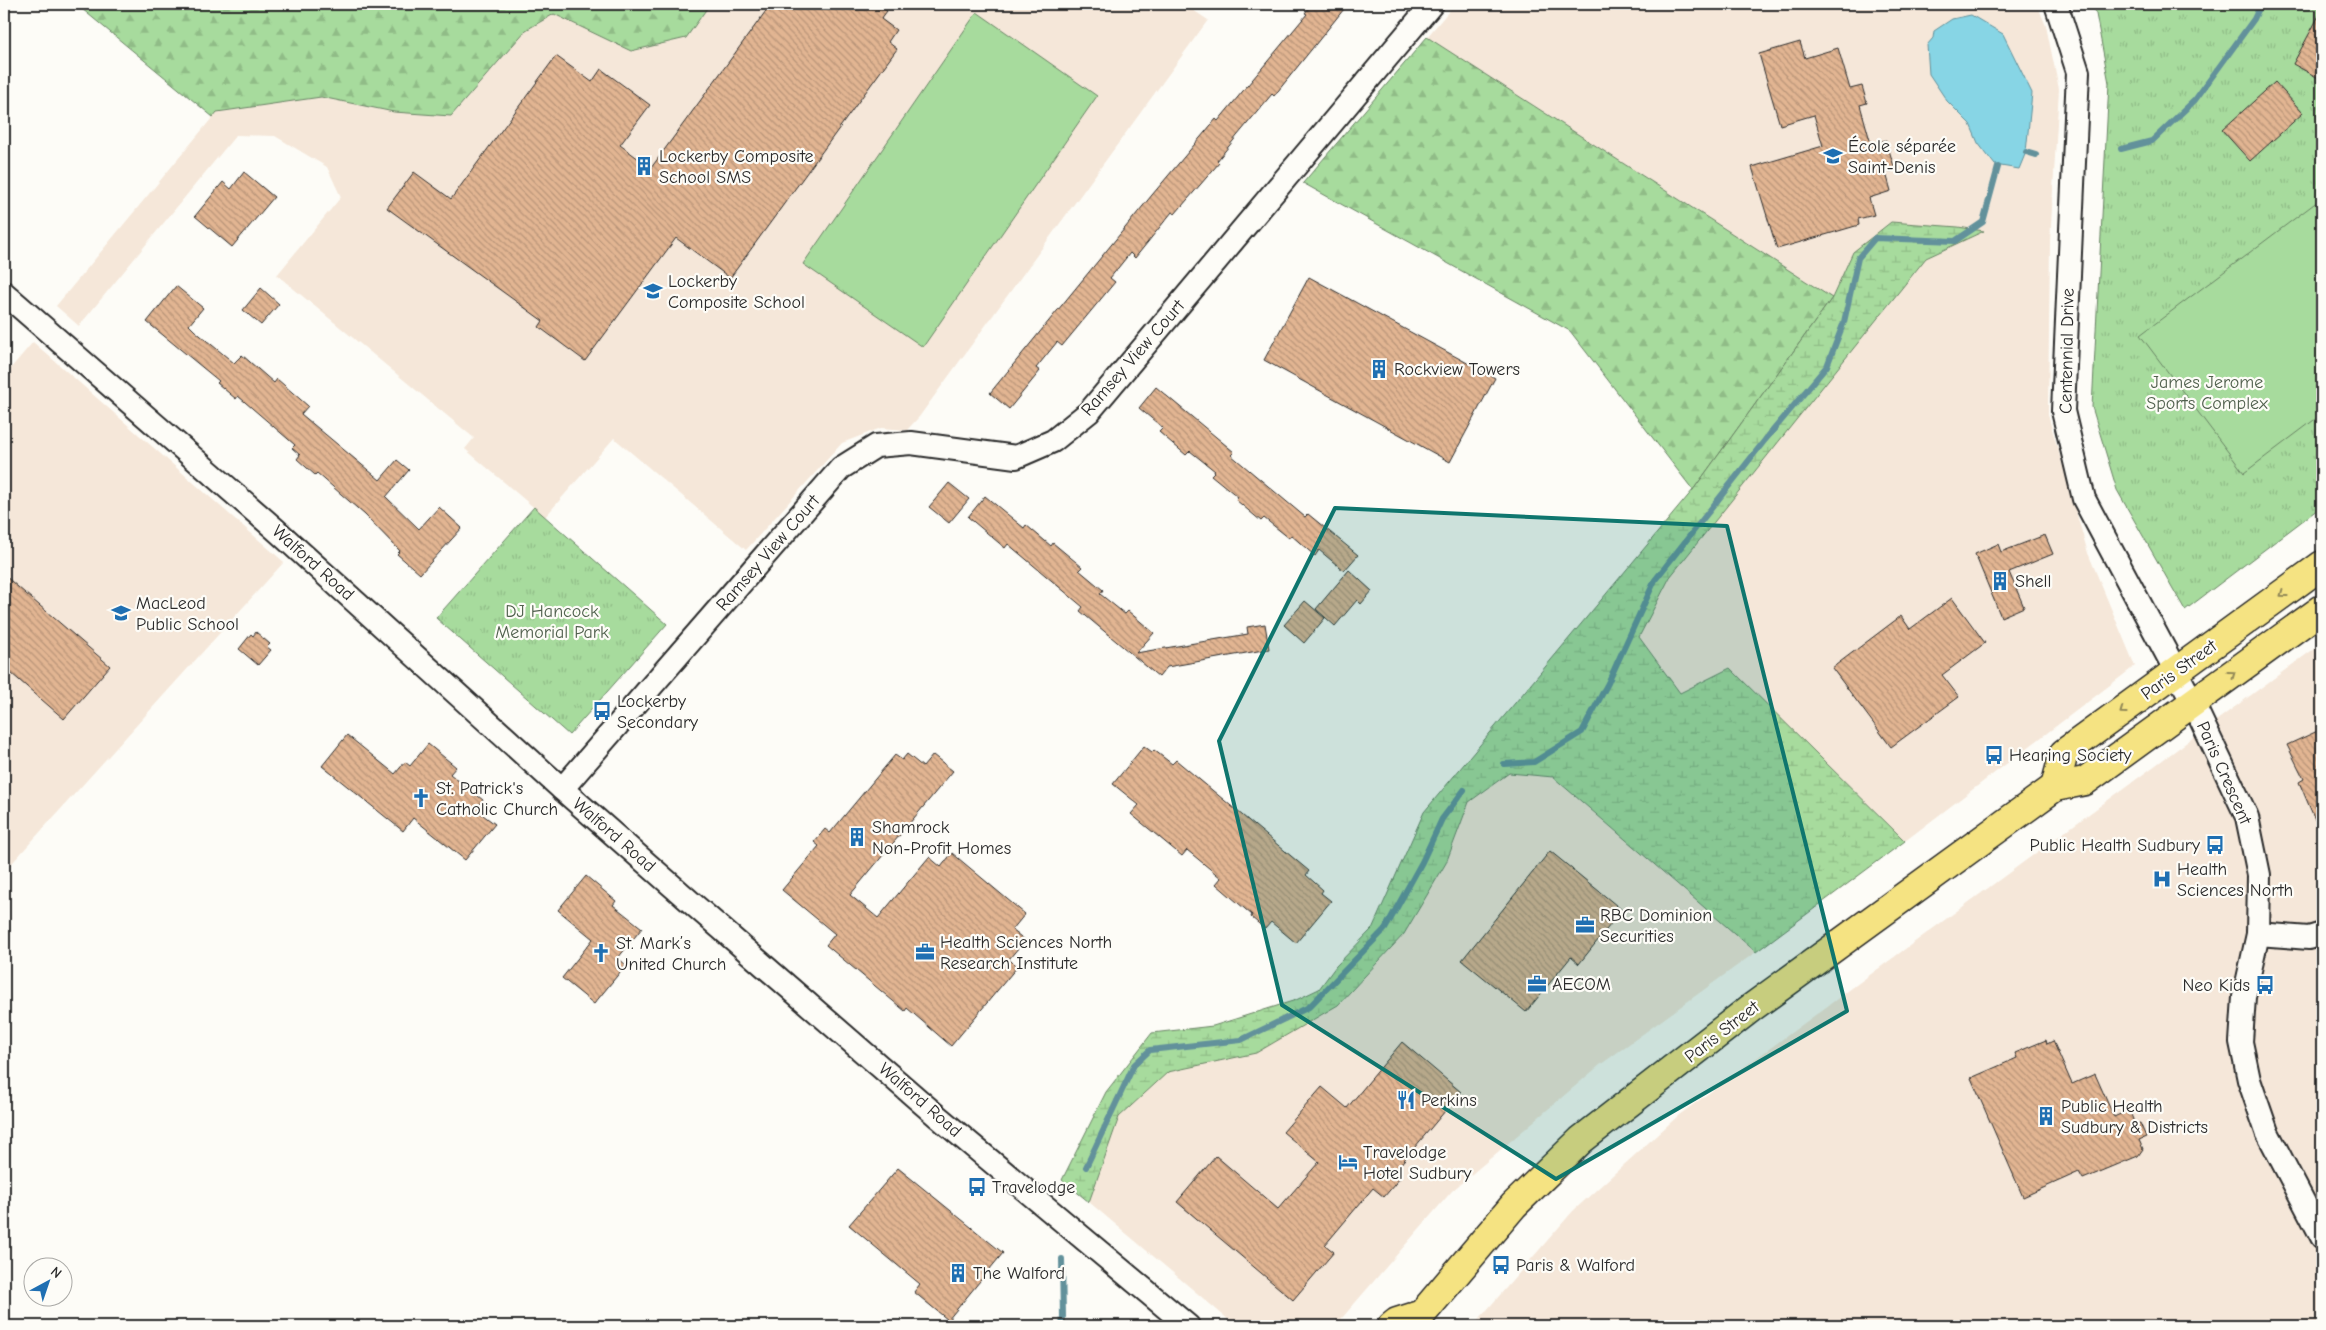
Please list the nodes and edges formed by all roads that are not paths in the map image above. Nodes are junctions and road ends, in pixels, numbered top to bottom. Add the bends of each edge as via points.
1 (1432, 4) edge
2 (2056, 4) edge
3 (4, 293) edge
4 (2322, 565) edge
5 (2322, 609) edge
6 (2176, 672) junction
7 (2193, 703) junction
8 (2055, 788) junction
9 (562, 789) junction
10 (2258, 934) junction
11 (2322, 934) edge
12 (2322, 1237) edge
13 (1421, 1320) edge
14 (1188, 1326) edge
15 (1392, 1326) edge

1 - 9 street, Ramsey View Court via 1089,412 1053,441 1016,457 911,443 876,446 841,468
2 - 6 street, Centennial Drive via 2078,72 2063,411 2084,499
3 - 9 street, Walford Road via 275,529
4 -> 6 main road, Paris Street
7 -> 5 main road, Paris Street
6 - 7 street, Centennial Drive
6 -> 8 main road, Paris Street via 2064,753
7 - 8 main road, Paris Street via 2085,781
7 - 10 street, Paris Crescent via 2247,818 2259,875
8 - 13 main road, Paris Street via 1751,1008 1581,1140 1514,1205
9 - 14 street, Walford Road via 937,1116
10 - 11 street via 2309,938
10 - 12 street, Paris Crescent via 2244,997 2242,1042 2249,1080 2267,1132
13 - 15 main road, Paris Street via 1397,1322

